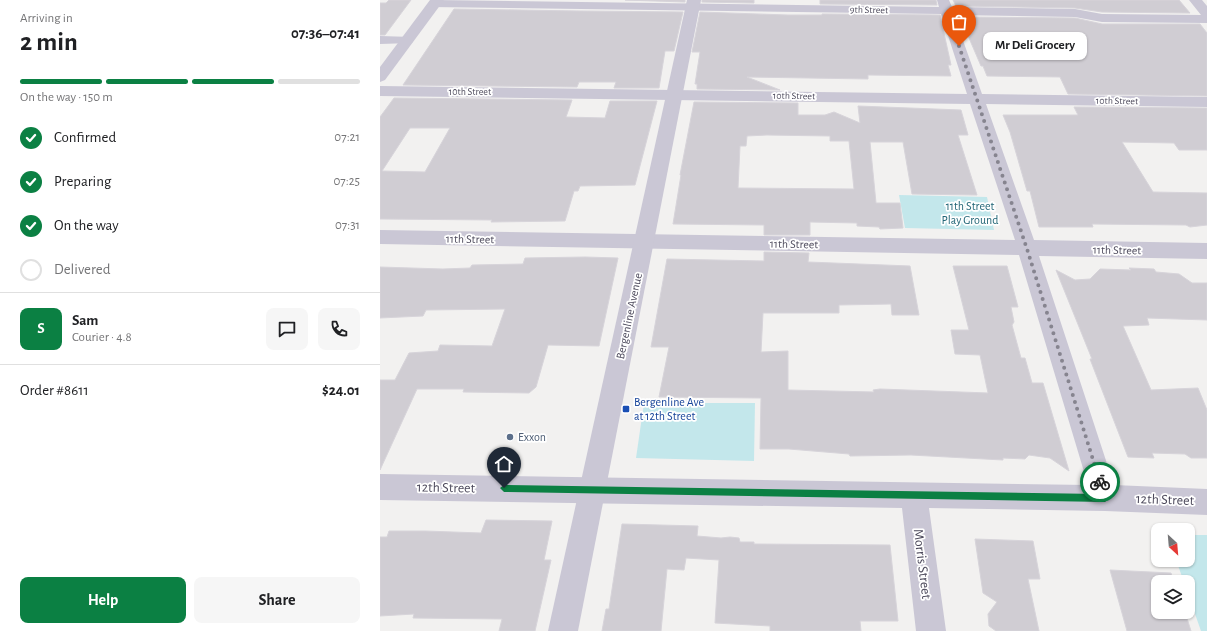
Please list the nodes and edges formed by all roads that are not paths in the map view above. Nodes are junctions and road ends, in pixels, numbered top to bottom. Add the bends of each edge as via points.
1 (1195, 0) edge
2 (436, 2) edge
3 (693, 3) edge
4 (945, 6) edge
5 (1207, 14) edge
6 (1207, 19) edge
7 (380, 40) edge
8 (407, 40) junction
9 (380, 77) edge
10 (380, 91) edge
11 (675, 94) junction
12 (977, 99) junction
13 (1207, 102) edge
14 (380, 237) edge
15 (644, 241) junction
16 (1027, 249) junction
17 (1207, 251) edge
18 (380, 487) edge
19 (593, 491) junction
20 (914, 496) junction
21 (1105, 498) junction
22 (1207, 502) edge
23 (563, 631) edge
24 (930, 631) edge

1 - 5 street
2 - 3 street, 9th Street
2 - 8 street
3 - 4 street, 9th Street
3 - 11 street, Bergenline Avenue
4 - 6 street, 9th Street via 1075,13 1102,18
4 - 12 street
7 - 8 street
8 - 9 street
10 - 11 street, 10th Street
11 - 12 street, 10th Street
11 - 15 street, Bergenline Avenue
12 - 13 street, 10th Street
12 - 16 street
14 - 15 street, 11th Street
15 - 16 street, 11th Street
15 - 19 street, Bergenline Avenue
16 - 17 street, 11th Street
16 - 21 street
18 - 19 street, 12th Street
19 - 20 street, 12th Street
19 - 23 street, Bergenline Avenue
20 - 21 street, 12th Street
20 - 24 street, Morris Street
21 - 22 street, 12th Street

